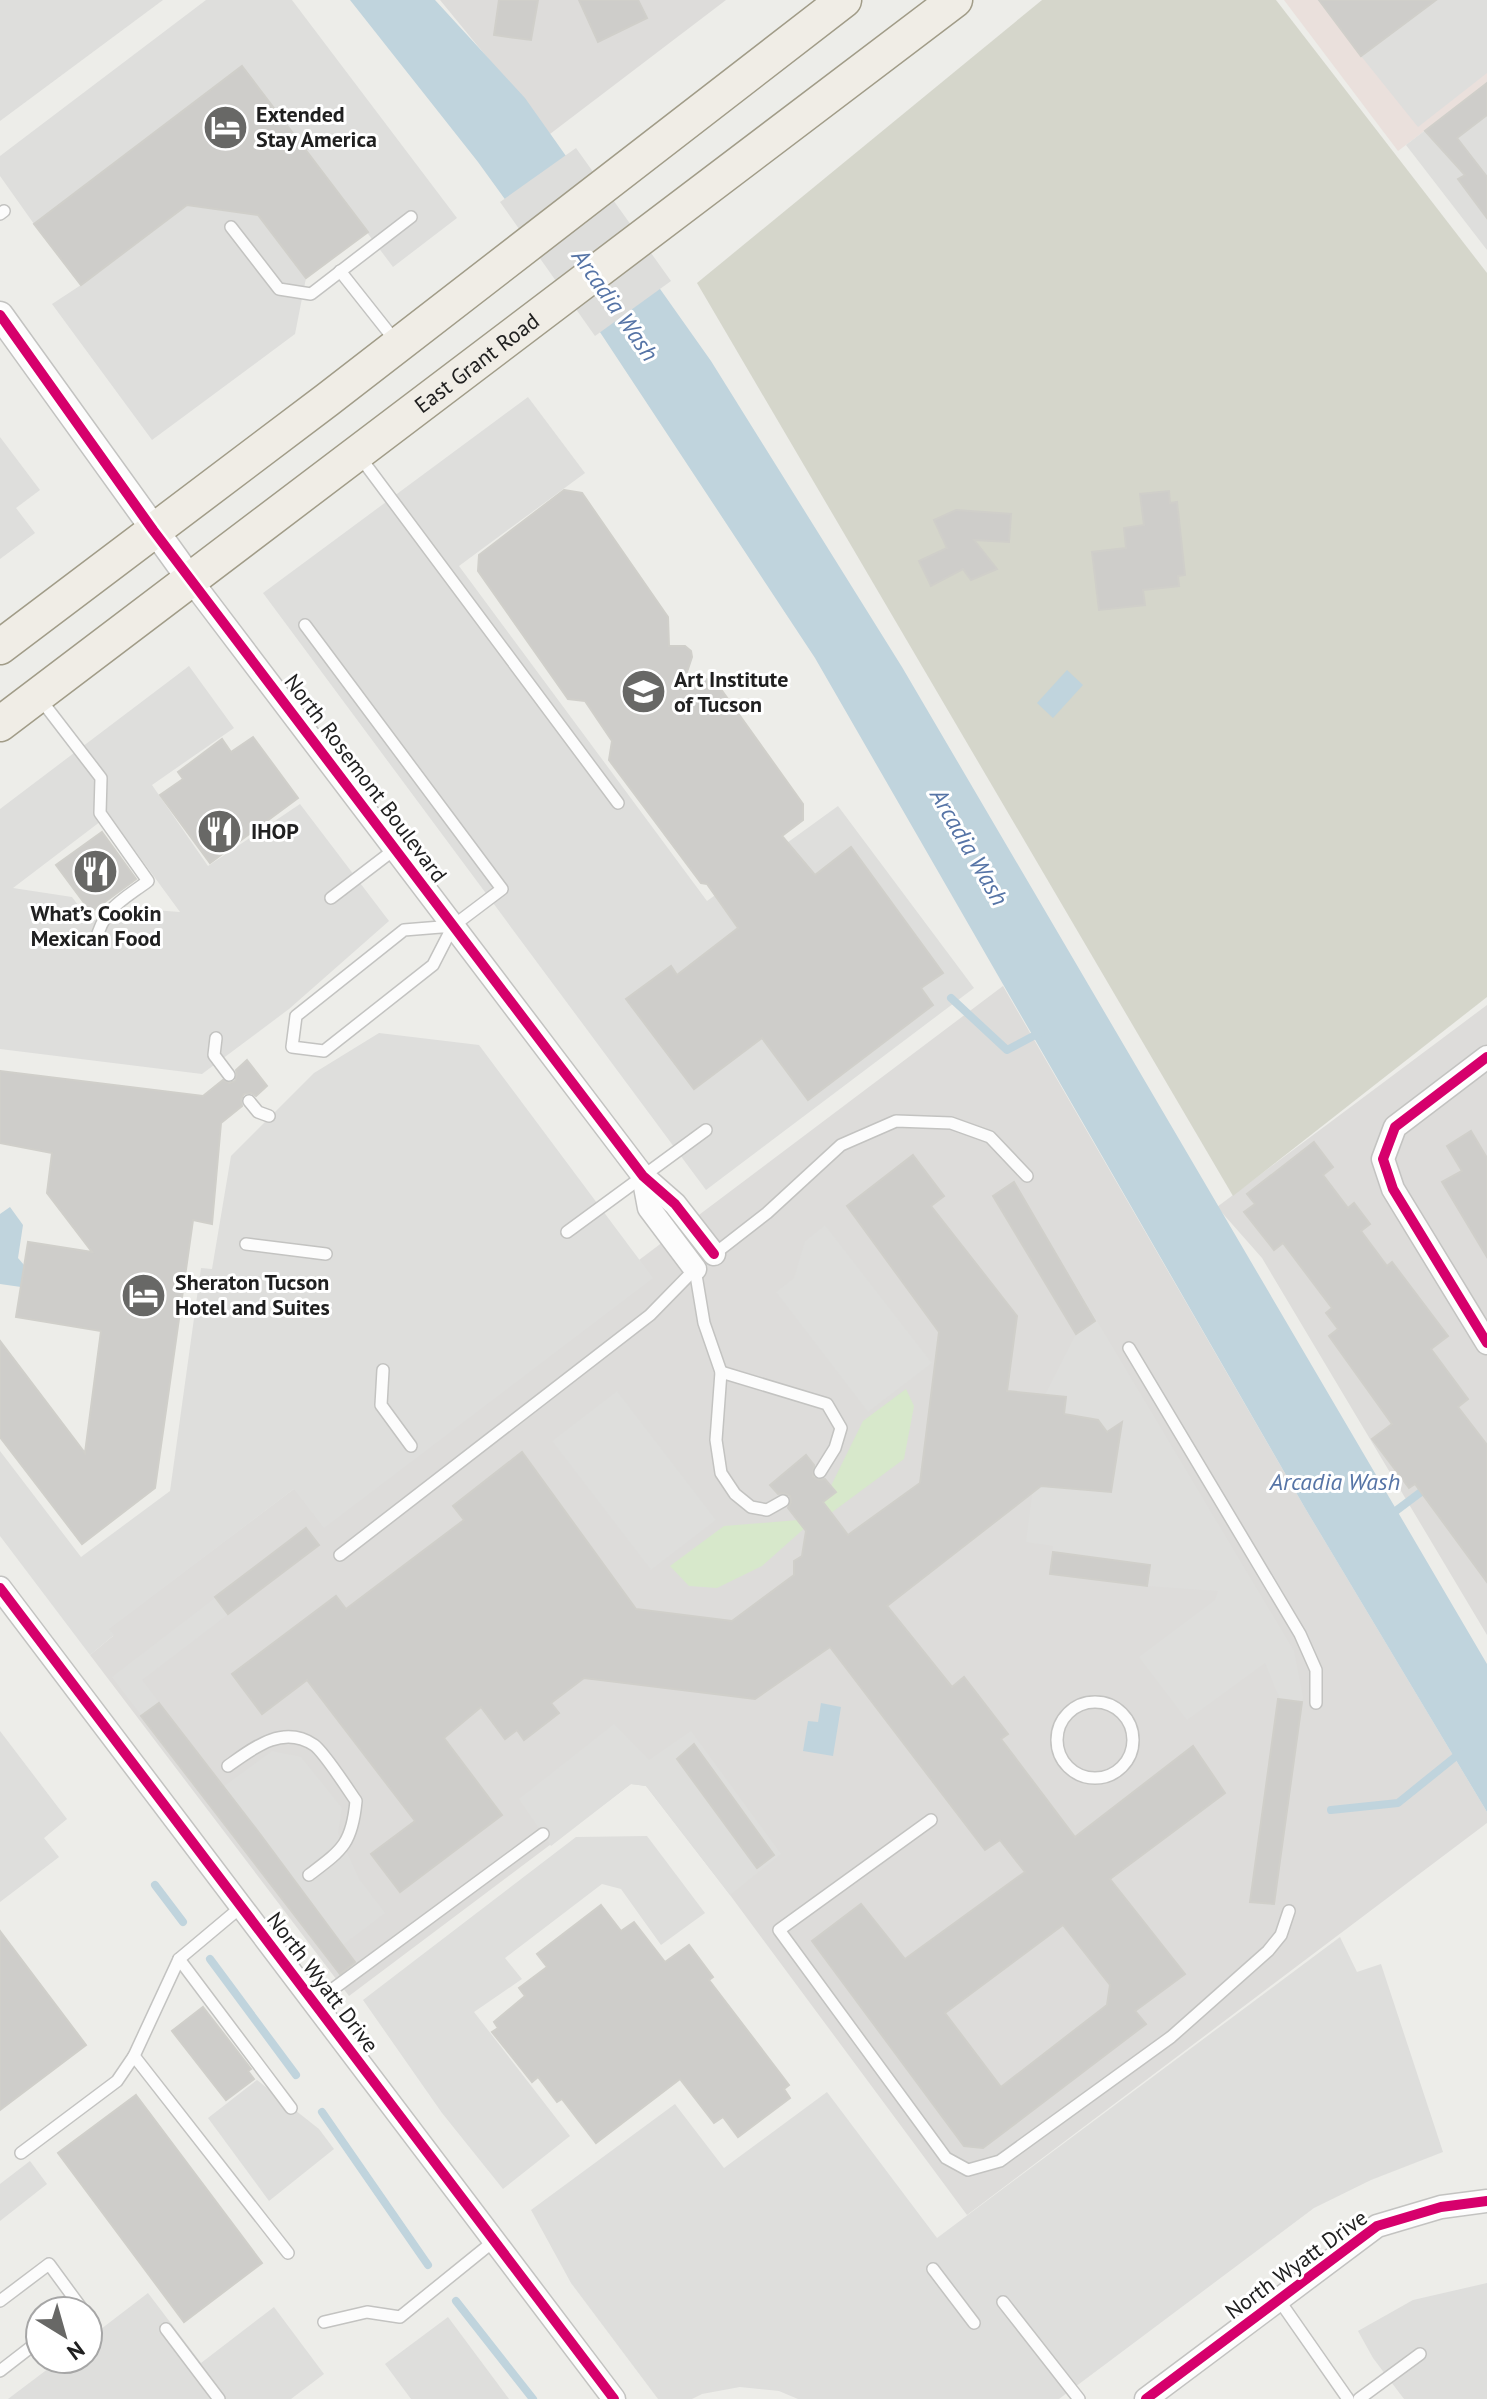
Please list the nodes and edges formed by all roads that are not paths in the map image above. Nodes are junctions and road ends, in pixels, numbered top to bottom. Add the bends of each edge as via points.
1 (844, 0) edge
2 (955, 0) edge
3 (411, 217) dead end
4 (231, 227) dead end
5 (340, 271) junction
6 (0, 315) edge
7 (398, 344) junction
8 (357, 453) junction
9 (153, 530) junction
10 (190, 579) junction
11 (305, 625) dead end
12 (0, 647) edge
13 (38, 696) junction
14 (0, 724) edge
15 (618, 803) dead end
16 (395, 849) junction
17 (331, 898) dead end
18 (453, 926) junction
19 (96, 941) dead end
20 (216, 1038) dead end
21 (1487, 1057) edge
22 (229, 1075) dead end
23 (249, 1101) dead end
24 (269, 1116) dead end
25 (706, 1130) dead end
26 (643, 1176) junction
27 (1027, 1176) dead end
28 (567, 1232) dead end
29 (246, 1244) dead end
30 (326, 1254) dead end
31 (714, 1254) junction
32 (695, 1269) junction
33 (1487, 1343) edge
34 (1129, 1348) dead end
35 (383, 1370) dead end
36 (721, 1372) junction
37 (411, 1446) dead end
38 (820, 1472) dead end
39 (783, 1501) dead end
40 (340, 1555) dead end
41 (0, 1588) edge
42 (1092, 1702) joint
43 (1316, 1703) dead end
44 (228, 1766) dead end
45 (931, 1820) dead end
46 (543, 1834) dead end
47 (309, 1875) dead end
48 (241, 1907) junction
49 (1289, 1911) dead end
50 (179, 1959) junction
51 (314, 2003) junction
52 (134, 2056) junction
53 (291, 2108) dead end
54 (21, 2153) dead end
55 (1487, 2201) edge
56 (494, 2241) junction
57 (288, 2253) dead end
58 (933, 2269) dead end
59 (72, 2295) edge
60 (1279, 2300) junction
61 (0, 2301) edge
62 (1003, 2302) dead end
63 (324, 2322) dead end
64 (974, 2323) dead end
65 (166, 2329) dead end
66 (24, 2352) edge
67 (1420, 2354) dead end
68 (0, 2371) edge
69 (219, 2399) edge
70 (614, 2399) edge
71 (1079, 2399) edge
72 (1146, 2399) edge
73 (1348, 2399) edge
74 (1359, 2399) edge

1 - 7 main road
2 - 8 main road, East Grant Road
3 - 5 lane
4 - 5 lane via 279,289 311,294
5 - 7 lane
6 - 9 street, North Rosemont Boulevard
7 - 9 main road
8 - 10 main road, East Grant Road
8 - 15 lane
9 - 10 street, North Rosemont Boulevard
9 - 12 main road
10 - 13 main road, East Grant Road
10 - 16 street, North Rosemont Boulevard
11 - 18 lane via 502,889
13 - 14 main road, East Grant Road
13 - 19 lane via 101,778 100,813 148,881 107,912
16 - 17 lane
16 - 18 street, North Rosemont Boulevard
18 - 18 lane via 404,930 296,1016 292,1047 324,1051 433,965
18 - 26 street, North Rosemont Boulevard
20 - 22 lane via 214,1055
21 - 33 street via 1395,1127 1383,1159 1393,1189
23 - 24 lane
25 - 26 lane
26 - 28 lane
26 - 31 street, North Rosemont Boulevard via 675,1204
26 - 32 street, North Rosemont Boulevard via 649,1208
27 - 31 lane via 990,1137 951,1123 896,1121 841,1145
29 - 30 lane
31 - 32 lane
32 - 36 lane via 704,1323
32 - 40 lane via 650,1315
34 - 43 lane via 1300,1634 1316,1670
35 - 37 lane via 381,1405
36 - 38 lane via 827,1404 841,1428
36 - 39 lane via 716,1440 721,1473 751,1507 767,1510
41 - 48 street, North Wyatt Drive
42 - 42 lane via 1068,1713 1057,1737 1063,1762 1094,1779 1117,1772 1133,1741 1126,1718 1117,1709
44 - 47 lane via 258,1745 286,1735 315,1745 356,1801 353,1830 338,1853
45 - 49 lane via 779,1930 946,2158 968,2170 1000,2161 1171,2037 1268,1951 1281,1935
46 - 51 lane
48 - 50 lane
48 - 51 street, North Wyatt Drive
50 - 52 lane
50 - 53 lane
51 - 56 street, North Wyatt Drive
52 - 54 lane via 117,2081
52 - 57 lane
55 - 60 street, North Wyatt Drive via 1441,2207 1377,2226
56 - 63 lane via 400,2317 367,2312
56 - 70 street, North Wyatt Drive
58 - 64 lane
59 - 61 lane via 49,2264
60 - 72 street, North Wyatt Drive
60 - 73 lane
62 - 71 lane
65 - 69 lane
66 - 68 lane
67 - 74 lane

